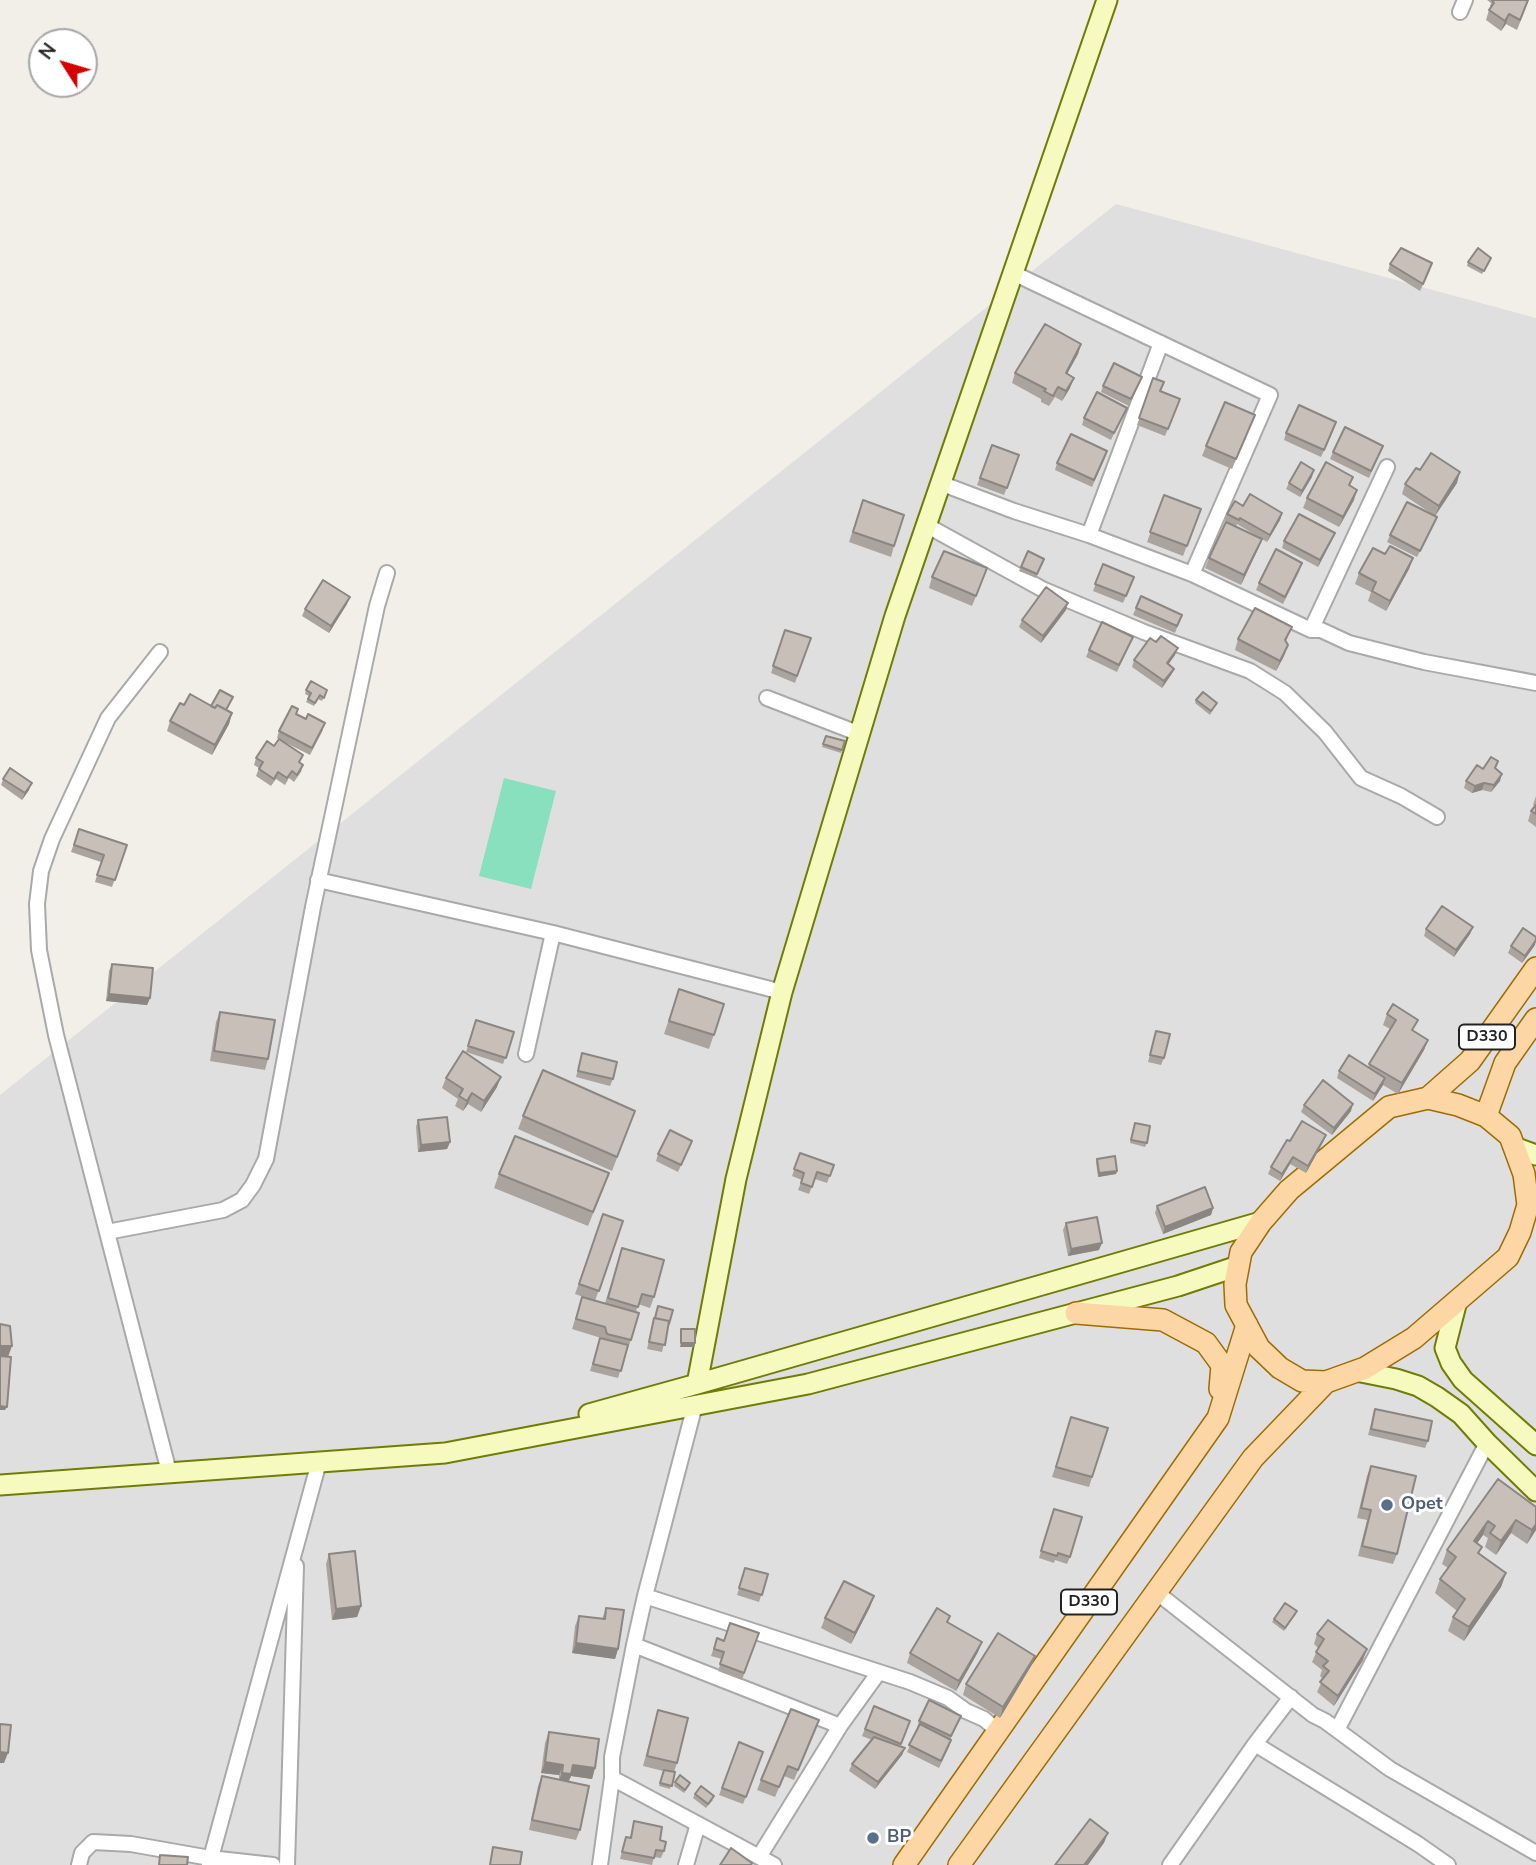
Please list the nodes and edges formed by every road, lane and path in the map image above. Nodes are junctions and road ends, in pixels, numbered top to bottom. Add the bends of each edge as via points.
1 (1107, 0) edge
2 (1013, 273) junction
3 (1161, 343) junction
4 (1387, 467) dead end
5 (940, 483) junction
6 (926, 525) junction
7 (1089, 535) junction
8 (387, 573) dead end
9 (1192, 574) junction
10 (1311, 630) junction
11 (160, 652) dead end
12 (1536, 684) edge
13 (767, 698) dead end
14 (860, 734) junction
15 (1437, 817) dead end
16 (318, 880) junction
17 (553, 933) junction
18 (1536, 968) edge
19 (782, 992) junction
20 (1536, 1019) edge
21 (526, 1054) dead end
22 (1428, 1098) junction
23 (1486, 1116) junction
24 (1514, 1147) junction
25 (1536, 1155) edge
26 (1261, 1222) junction
27 (1536, 1222) edge
28 (107, 1233) junction
29 (1518, 1236) junction
30 (1238, 1266) junction
31 (1457, 1301) junction
32 (1076, 1313) junction
33 (1247, 1325) junction
34 (1356, 1371) junction
35 (1325, 1382) junction
36 (697, 1384) junction
37 (695, 1405) junction
38 (1218, 1418) junction
39 (1487, 1443) junction
40 (1536, 1445) edge
41 (445, 1453) junction
42 (319, 1462) junction
43 (169, 1472) junction
44 (0, 1485) edge
45 (1536, 1491) edge
46 (297, 1542) junction
47 (1156, 1592) junction
48 (646, 1596) junction
49 (634, 1645) junction
50 (878, 1672) junction
51 (1291, 1697) junction
52 (840, 1726) junction
53 (1337, 1730) junction
54 (998, 1731) junction
55 (1255, 1744) junction
56 (612, 1778) junction
57 (698, 1824) junction
58 (1536, 1854) edge
59 (759, 1857) junction
60 (209, 1861) edge
61 (79, 1865) edge
62 (273, 1865) edge
63 (287, 1865) edge
64 (600, 1865) edge
65 (686, 1865) edge
66 (774, 1865) edge
67 (904, 1865) edge
68 (959, 1865) edge
69 (1170, 1865) edge
70 (1448, 1865) edge
71 (1529, 1865) edge

1 - 2 main road
2 - 3 street
2 - 5 main road
3 - 7 street
3 - 9 street via 1269,395
4 - 10 street
5 - 6 main road
5 - 7 street
6 - 14 main road
6 - 15 street via 1041,589 1250,671 1284,693 1325,732 1361,778
7 - 9 street
8 - 16 street
9 - 10 street
10 - 12 street via 1390,654
11 - 28 street via 108,718 52,839 37,904 39,950 56,1035
13 - 14 street
14 - 19 main road
16 - 17 street
16 - 28 street via 266,1159 253,1185 242,1200 223,1210
17 - 19 street
17 - 21 street
18 - 22 main road, D330 via 1470,1061
19 - 36 main road via 736,1179
20 - 23 main road, D330 via 1505,1063
22 - 23 main road
22 - 26 main road via 1389,1107 1289,1191
23 - 24 main road via 1510,1136
24 - 25 main road
24 - 29 main road via 1528,1205
26 - 30 main road via 1241,1252
26 - 36 main road
27 - 29 main road
28 - 43 street
29 - 31 main road via 1508,1256
30 - 32 main road
30 - 33 main road via 1236,1305
31 - 34 main road via 1414,1338
31 - 40 main road via 1445,1349 1451,1363 1463,1380
32 - 37 main road via 808,1384
32 - 38 main road via 1163,1320 1206,1343 1222,1365
33 - 35 main road via 1259,1348 1280,1368 1302,1381
33 - 38 main road, D330
34 - 35 main road
34 - 39 main road via 1396,1379 1437,1396
35 - 47 main road, D330 via 1253,1458
36 - 41 main road
37 - 41 main road
37 - 48 street
38 - 54 main road, D330
39 - 45 main road
39 - 53 street
41 - 42 main road
42 - 43 main road
42 - 46 street
43 - 44 main road
46 - 60 street
46 - 63 street
47 - 51 street
47 - 68 main road, D330
48 - 49 street
48 - 50 street
49 - 52 street
49 - 56 street
50 - 52 street
50 - 54 street via 948,1699
51 - 53 street
51 - 55 street
52 - 59 street
53 - 58 street via 1390,1769
54 - 67 main road, D330
55 - 69 street
55 - 70 street
56 - 57 street
56 - 64 street
57 - 59 street
57 - 65 street
58 - 71 street
59 - 66 street
60 - 61 street via 131,1844 93,1842 82,1853
60 - 62 street

